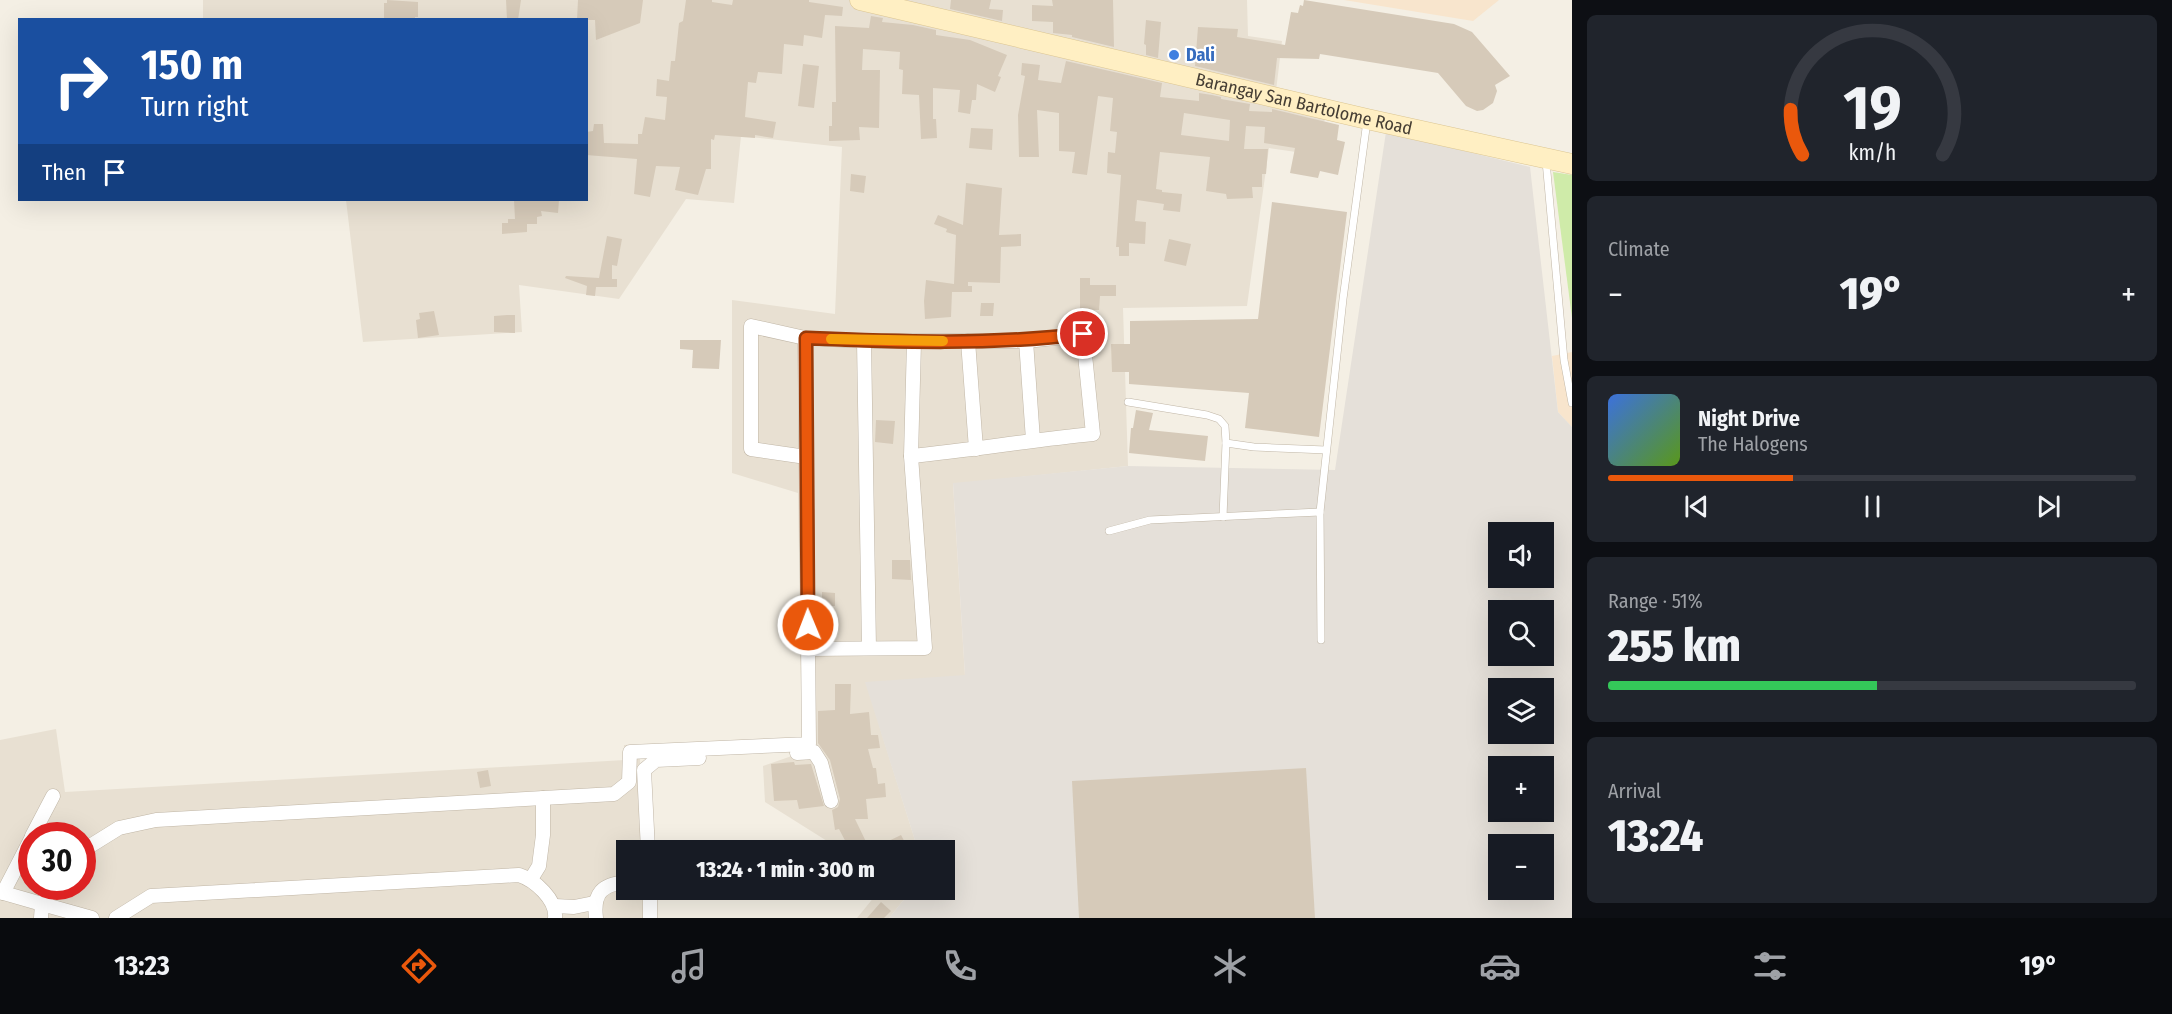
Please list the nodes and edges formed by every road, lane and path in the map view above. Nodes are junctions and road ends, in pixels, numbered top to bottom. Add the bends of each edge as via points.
1 (860, 0) edge
2 (1367, 119) junction
3 (1546, 159) junction
4 (1572, 164) edge
5 (806, 338) junction
6 (864, 341) junction
7 (968, 341) junction
8 (1026, 341) junction
9 (914, 342) junction
10 (1568, 360) edge
11 (1128, 402) dead end
12 (1572, 403) edge
13 (1033, 440) junction
14 (1226, 443) junction
15 (976, 449) junction
16 (1326, 450) junction
17 (911, 456) junction
18 (806, 457) junction
19 (1320, 512) junction
20 (1223, 517) junction
21 (1109, 531) dead end
22 (1321, 640) dead end
23 (869, 648) junction
24 (808, 649) junction
25 (53, 796) dead end
26 (543, 798) junction
27 (831, 801) dead end
28 (39, 822) edge
29 (648, 840) edge
30 (96, 842) edge
31 (18, 861) edge
32 (531, 879) junction
33 (616, 883) edge
34 (1, 892) edge
35 (45, 900) edge
36 (650, 900) edge
37 (594, 903) junction
38 (42, 904) junction
39 (555, 912) edge
40 (41, 918) edge
41 (92, 918) edge
42 (116, 918) edge
43 (596, 918) edge
44 (650, 918) edge

1 - 2 street, Barangay San Bartolome Road
2 - 3 street, Barangay San Bartolome Road
2 - 16 lane
3 - 4 street, Barangay San Bartolome Road
3 - 10 lane
5 - 6 street
5 - 18 street
5 - 18 street via 751,326 751,449
6 - 9 street
6 - 23 street
7 - 8 street
7 - 9 street
7 - 15 street
8 - 13 street
8 - 13 street via 1083,334 1093,434
9 - 17 street
10 - 12 lane
11 - 14 lane via 1219,419 1225,426
13 - 15 street
14 - 16 lane
14 - 20 lane
15 - 17 street
16 - 19 lane
17 - 23 street via 925,648
18 - 24 street
19 - 20 lane
19 - 22 lane
20 - 21 lane via 1150,520
23 - 24 street
24 - 26 street via 808,744 630,752 629,782 614,794
25 - 28 street
26 - 30 street via 156,820 118,828
26 - 32 street via 539,866
27 - 29 street via 821,763 814,752 656,760 644,770
31 - 34 street
32 - 39 street
32 - 42 street via 519,875 151,896
33 - 37 street via 602,890
34 - 38 street
35 - 38 street
36 - 44 street
37 - 39 street
37 - 43 street
38 - 40 street
38 - 41 street

